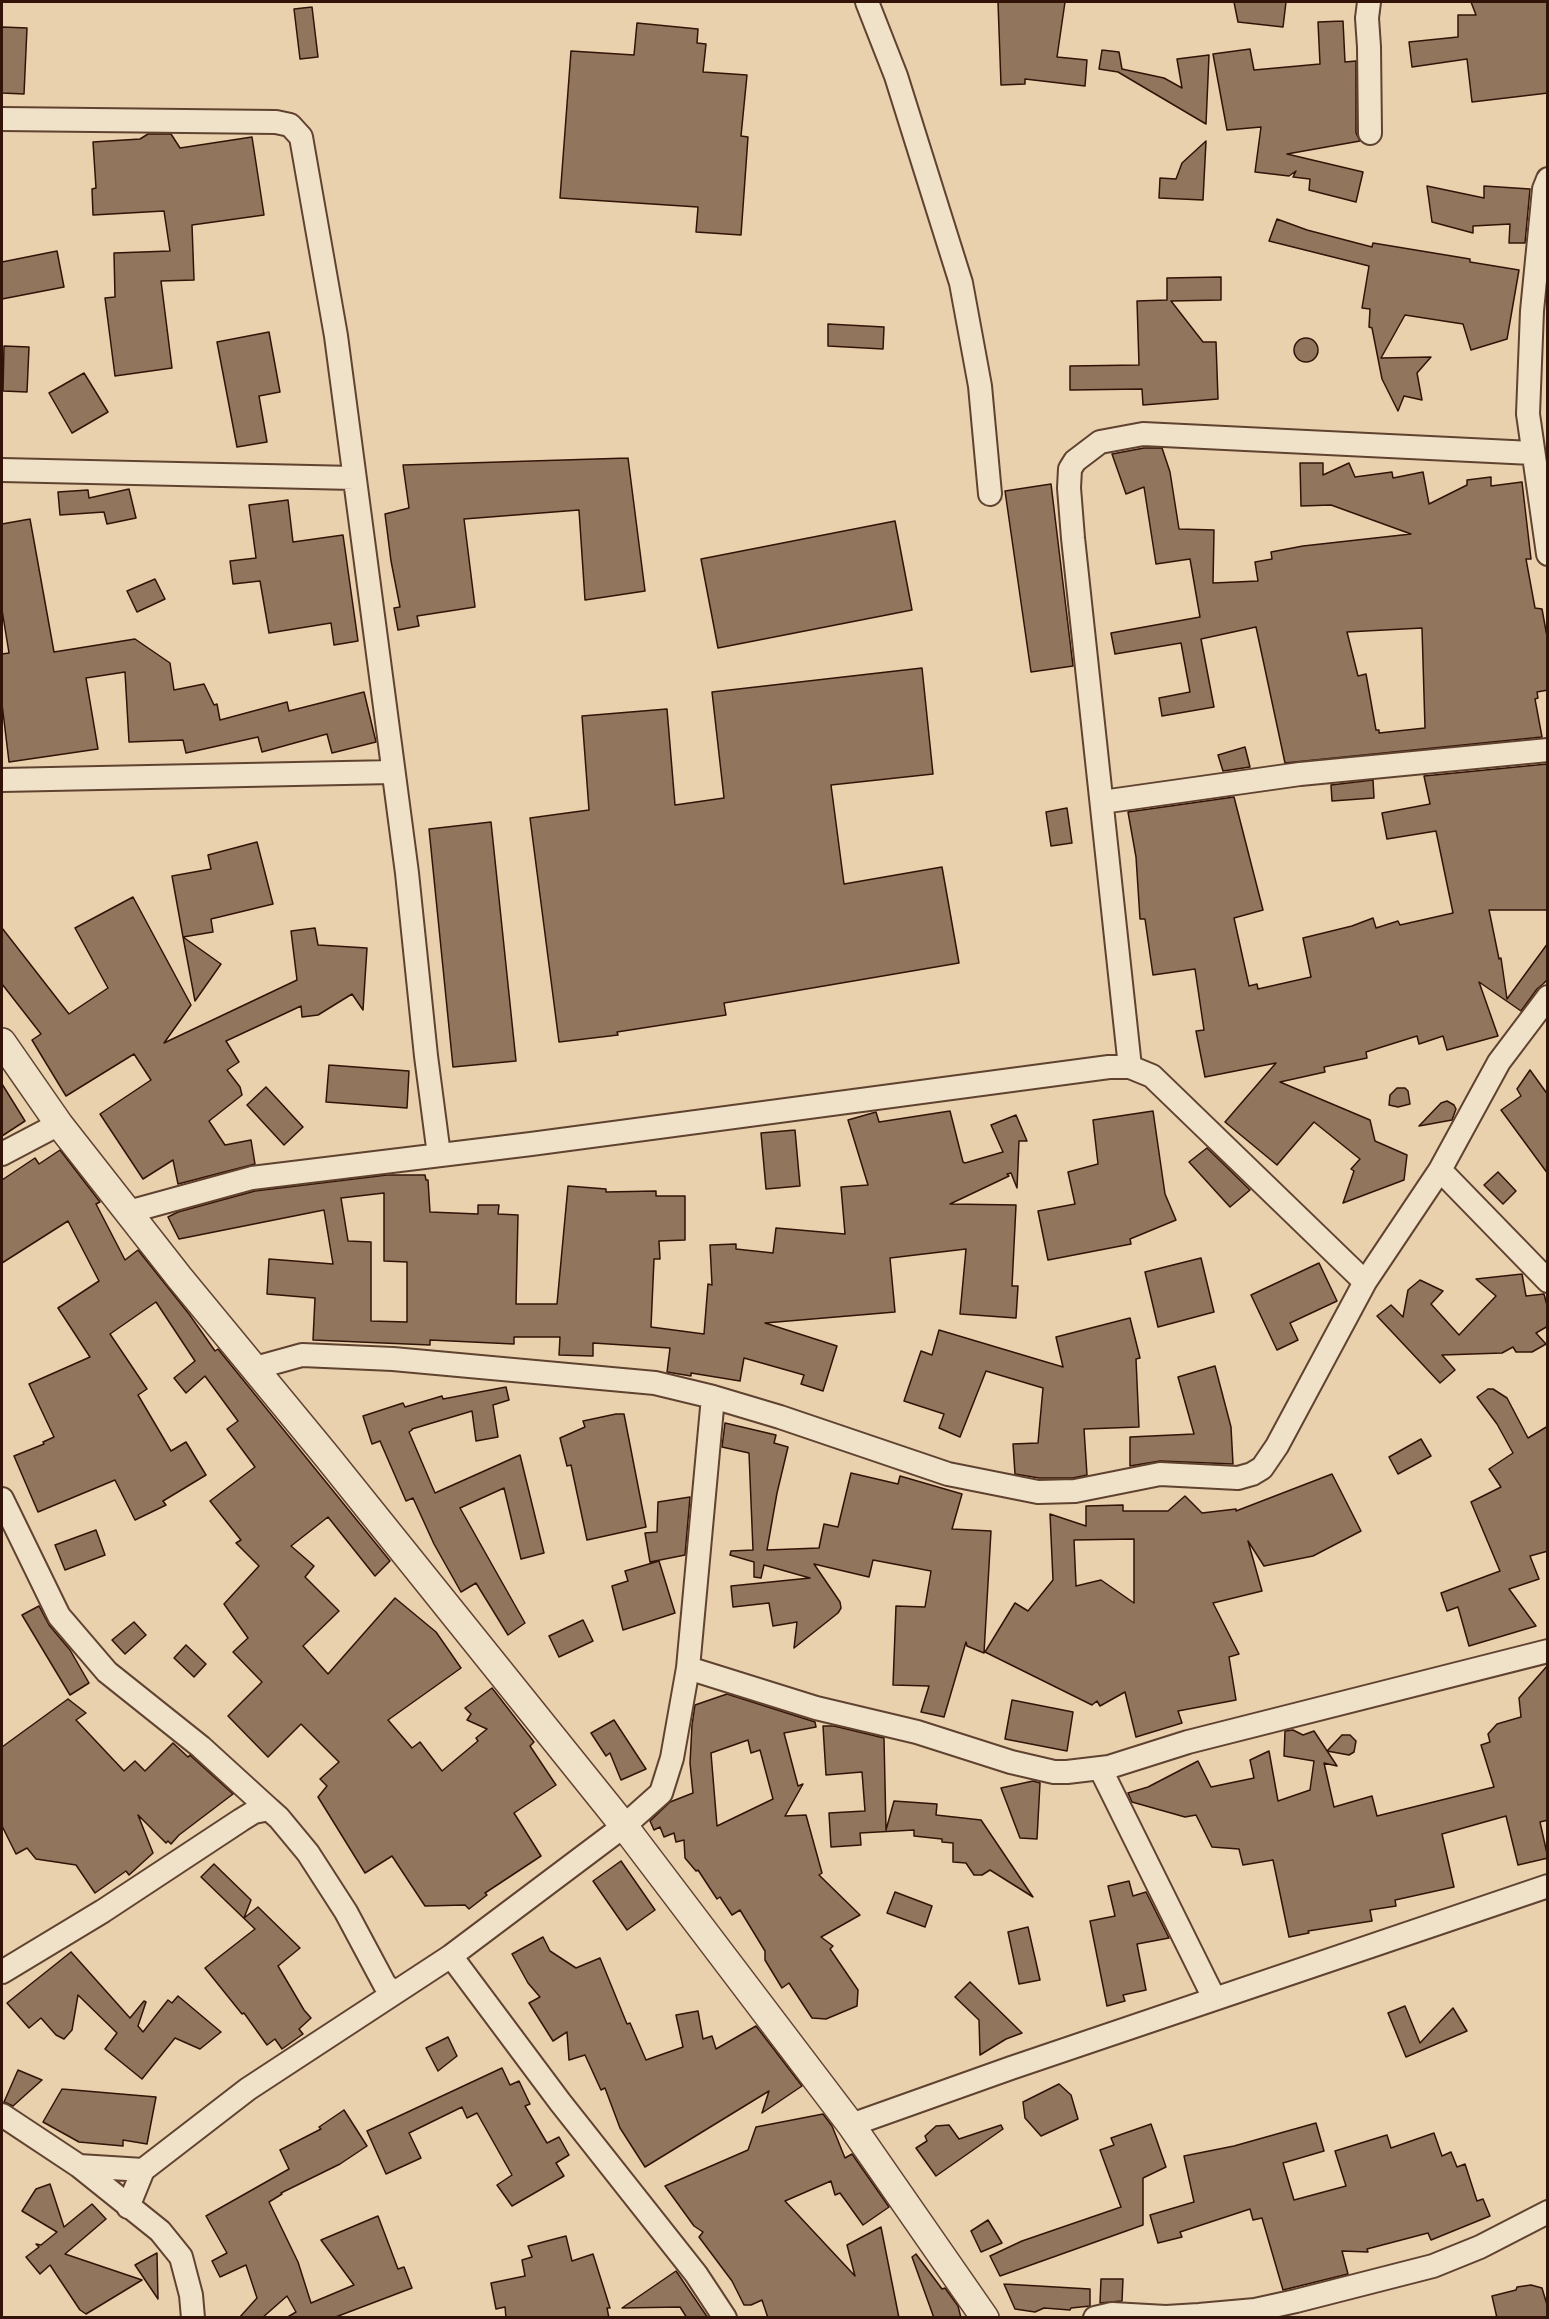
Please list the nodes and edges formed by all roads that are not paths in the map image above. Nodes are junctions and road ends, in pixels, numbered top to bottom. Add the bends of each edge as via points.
1 (867, 2) edge
2 (1369, 2) edge
3 (2, 119) edge
4 (1370, 133) dead end
5 (1548, 179) edge
6 (1532, 453) junction
7 (2, 470) edge
8 (354, 478) junction
9 (990, 494) dead end
10 (1548, 554) edge
11 (1548, 750) edge
12 (393, 772) junction
13 (2, 780) edge
14 (1102, 802) junction
15 (1548, 997) edge
16 (2, 1041) edge
17 (1130, 1067) junction
18 (59, 1124) junction
19 (2, 1154) edge
20 (439, 1155) junction
21 (1440, 1170) junction
22 (128, 1212) junction
23 (1548, 1281) edge
24 (1365, 1282) junction
25 (255, 1368) junction
26 (713, 1397) junction
27 (2, 1499) edge
28 (1548, 1651) edge
29 (688, 1668) junction
30 (1100, 1768) junction
31 (269, 1809) junction
32 (624, 1826) junction
33 (1548, 1886) edge
34 (451, 1956) junction
35 (2, 1972) edge
36 (394, 1992) junction
37 (1214, 1998) junction
38 (2, 2115) edge
39 (851, 2126) junction
40 (79, 2166) junction
41 (143, 2170) junction
42 (128, 2207) junction
43 (1547, 2216) edge
44 (194, 2318) edge
45 (725, 2318) edge
46 (985, 2318) edge
47 (1095, 2318) edge

1 - 9 street via 896,76 961,283 980,386
2 - 4 street
3 - 8 street via 276,122 295,128 301,136 308,168 336,336
5 - 6 street via 1532,311 1528,414
6 - 10 street
6 - 14 street via 1143,434 1100,442 1085,452 1070,469 1069,488
7 - 8 street
8 - 12 street
11 - 14 street via 1300,774
12 - 13 street
12 - 20 street
14 - 17 street
15 - 21 street via 1499,1062
16 - 18 street
17 - 20 street
17 - 24 street via 1152,1076
18 - 19 street
18 - 22 street
20 - 22 street via 252,1178
21 - 23 street
21 - 24 street
22 - 25 street
24 - 26 street via 1277,1446 1262,1468 1238,1478 1160,1474 1075,1491 1038,1492 948,1474
25 - 26 street via 302,1355 393,1359 655,1383
25 - 32 street
26 - 29 street
27 - 31 street via 59,1616 107,1672 201,1747
28 - 30 street
29 - 30 street via 1011,1762 1054,1772
29 - 32 street via 672,1758 661,1793
30 - 37 street
31 - 35 street via 240,1820
31 - 36 street via 308,1853 346,1912 385,1985
32 - 34 street
32 - 39 street
33 - 37 street
34 - 36 street
34 - 45 street via 696,2274
36 - 41 street via 248,2089
37 - 39 street
38 - 40 street
39 - 46 street
40 - 41 street
40 - 42 street
41 - 42 street
42 - 44 street via 160,2231 181,2257
43 - 47 street via 1432,2266 1296,2301 1199,2316 1113,2314

